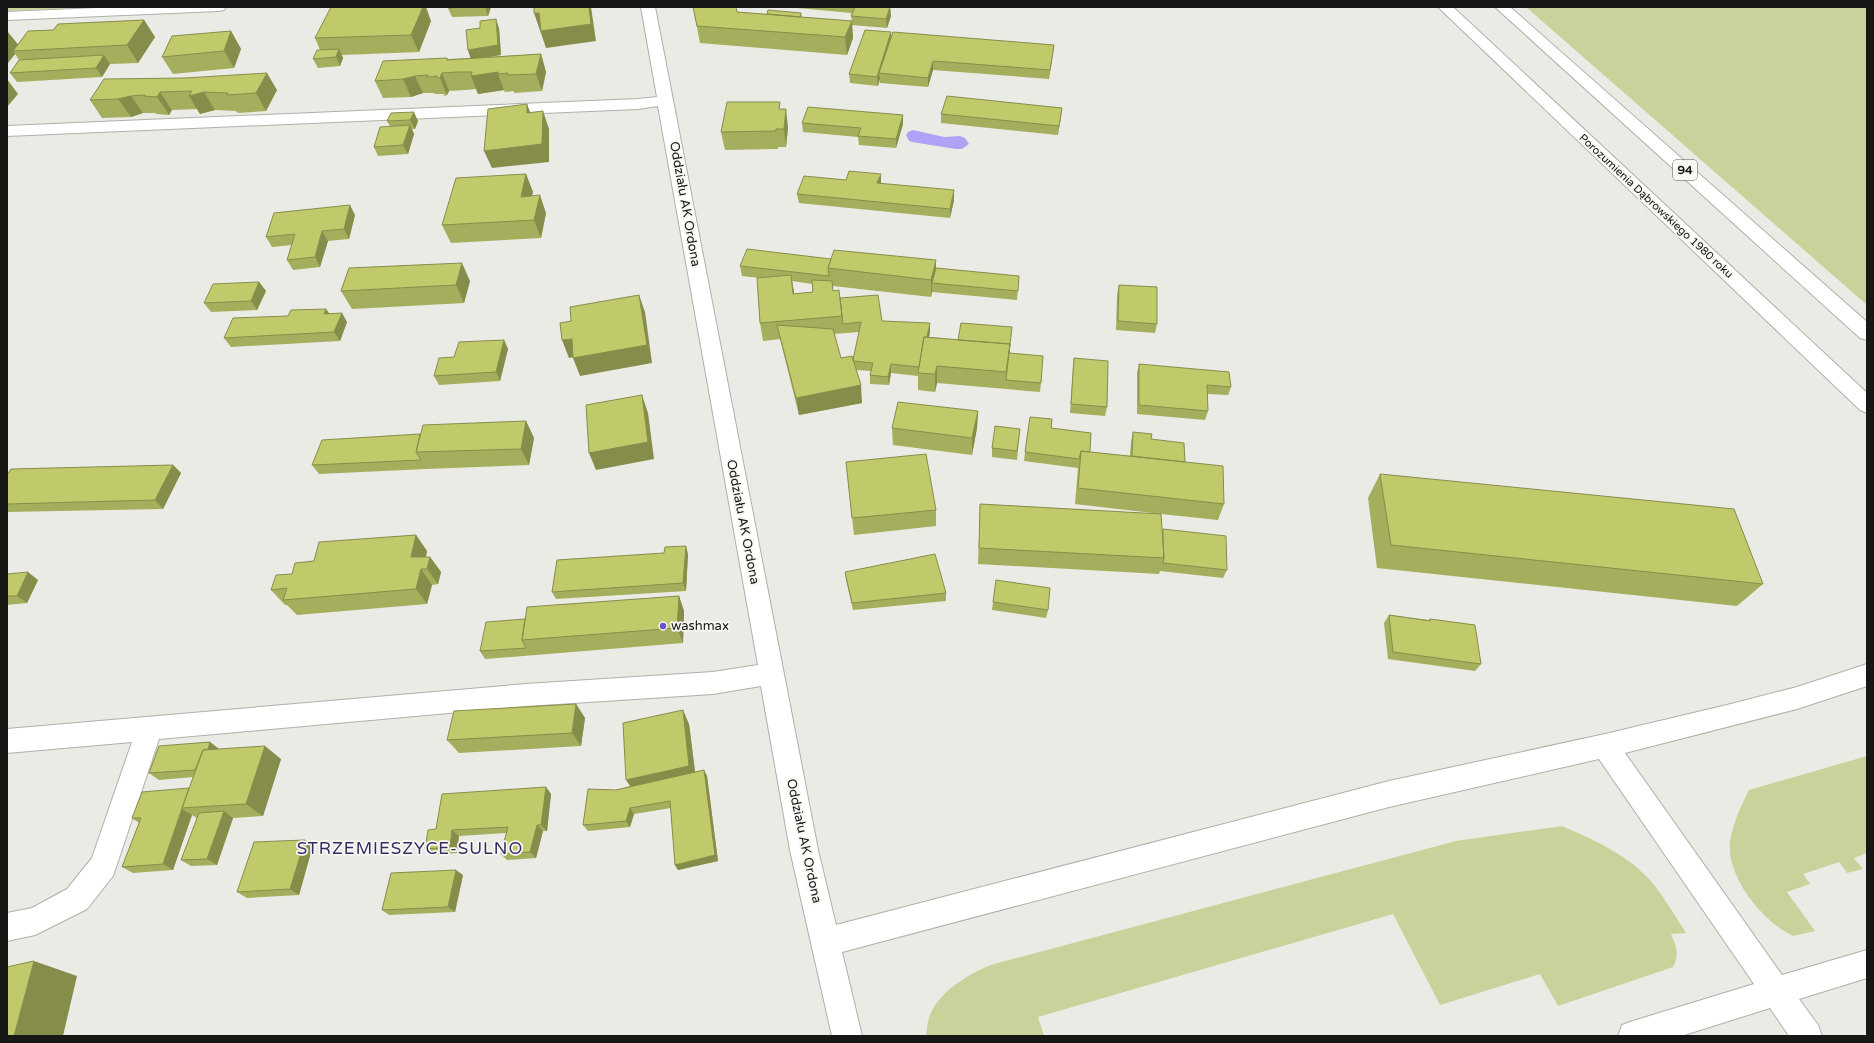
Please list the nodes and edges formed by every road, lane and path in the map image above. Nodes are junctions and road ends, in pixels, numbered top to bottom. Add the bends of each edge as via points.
1 (219, 7) edge
2 (648, 7) edge
3 (1445, 7) edge
4 (1502, 7) edge
5 (7, 16) edge
6 (666, 100) junction
7 (7, 131) edge
8 (1867, 333) edge
9 (1867, 405) edge
10 (772, 674) junction
11 (1867, 675) edge
12 (150, 727) junction
13 (7, 741) edge
14 (1605, 746) junction
15 (7, 926) edge
16 (826, 942) junction
17 (1867, 964) edge
18 (1776, 992) junction
19 (847, 1036) edge
20 (1633, 1036) edge
21 (1807, 1036) edge

1 - 5 street
2 - 6 street, Oddziału AK Ordona
3 - 9 street, Porozumienia Dąbrowskiego 1980 roku
4 - 8 street, 94
6 - 7 street via 638,104
6 - 10 street, Oddziału AK Ordona
10 - 12 street via 713,682
10 - 16 street, Oddziału AK Ordona via 804,850
11 - 14 street via 1781,702
12 - 13 street
12 - 15 street via 103,866 77,899 35,921
14 - 16 street via 1396,792
14 - 18 street
16 - 19 street, Oddziału AK Ordona
17 - 18 street
18 - 20 street
18 - 21 street

